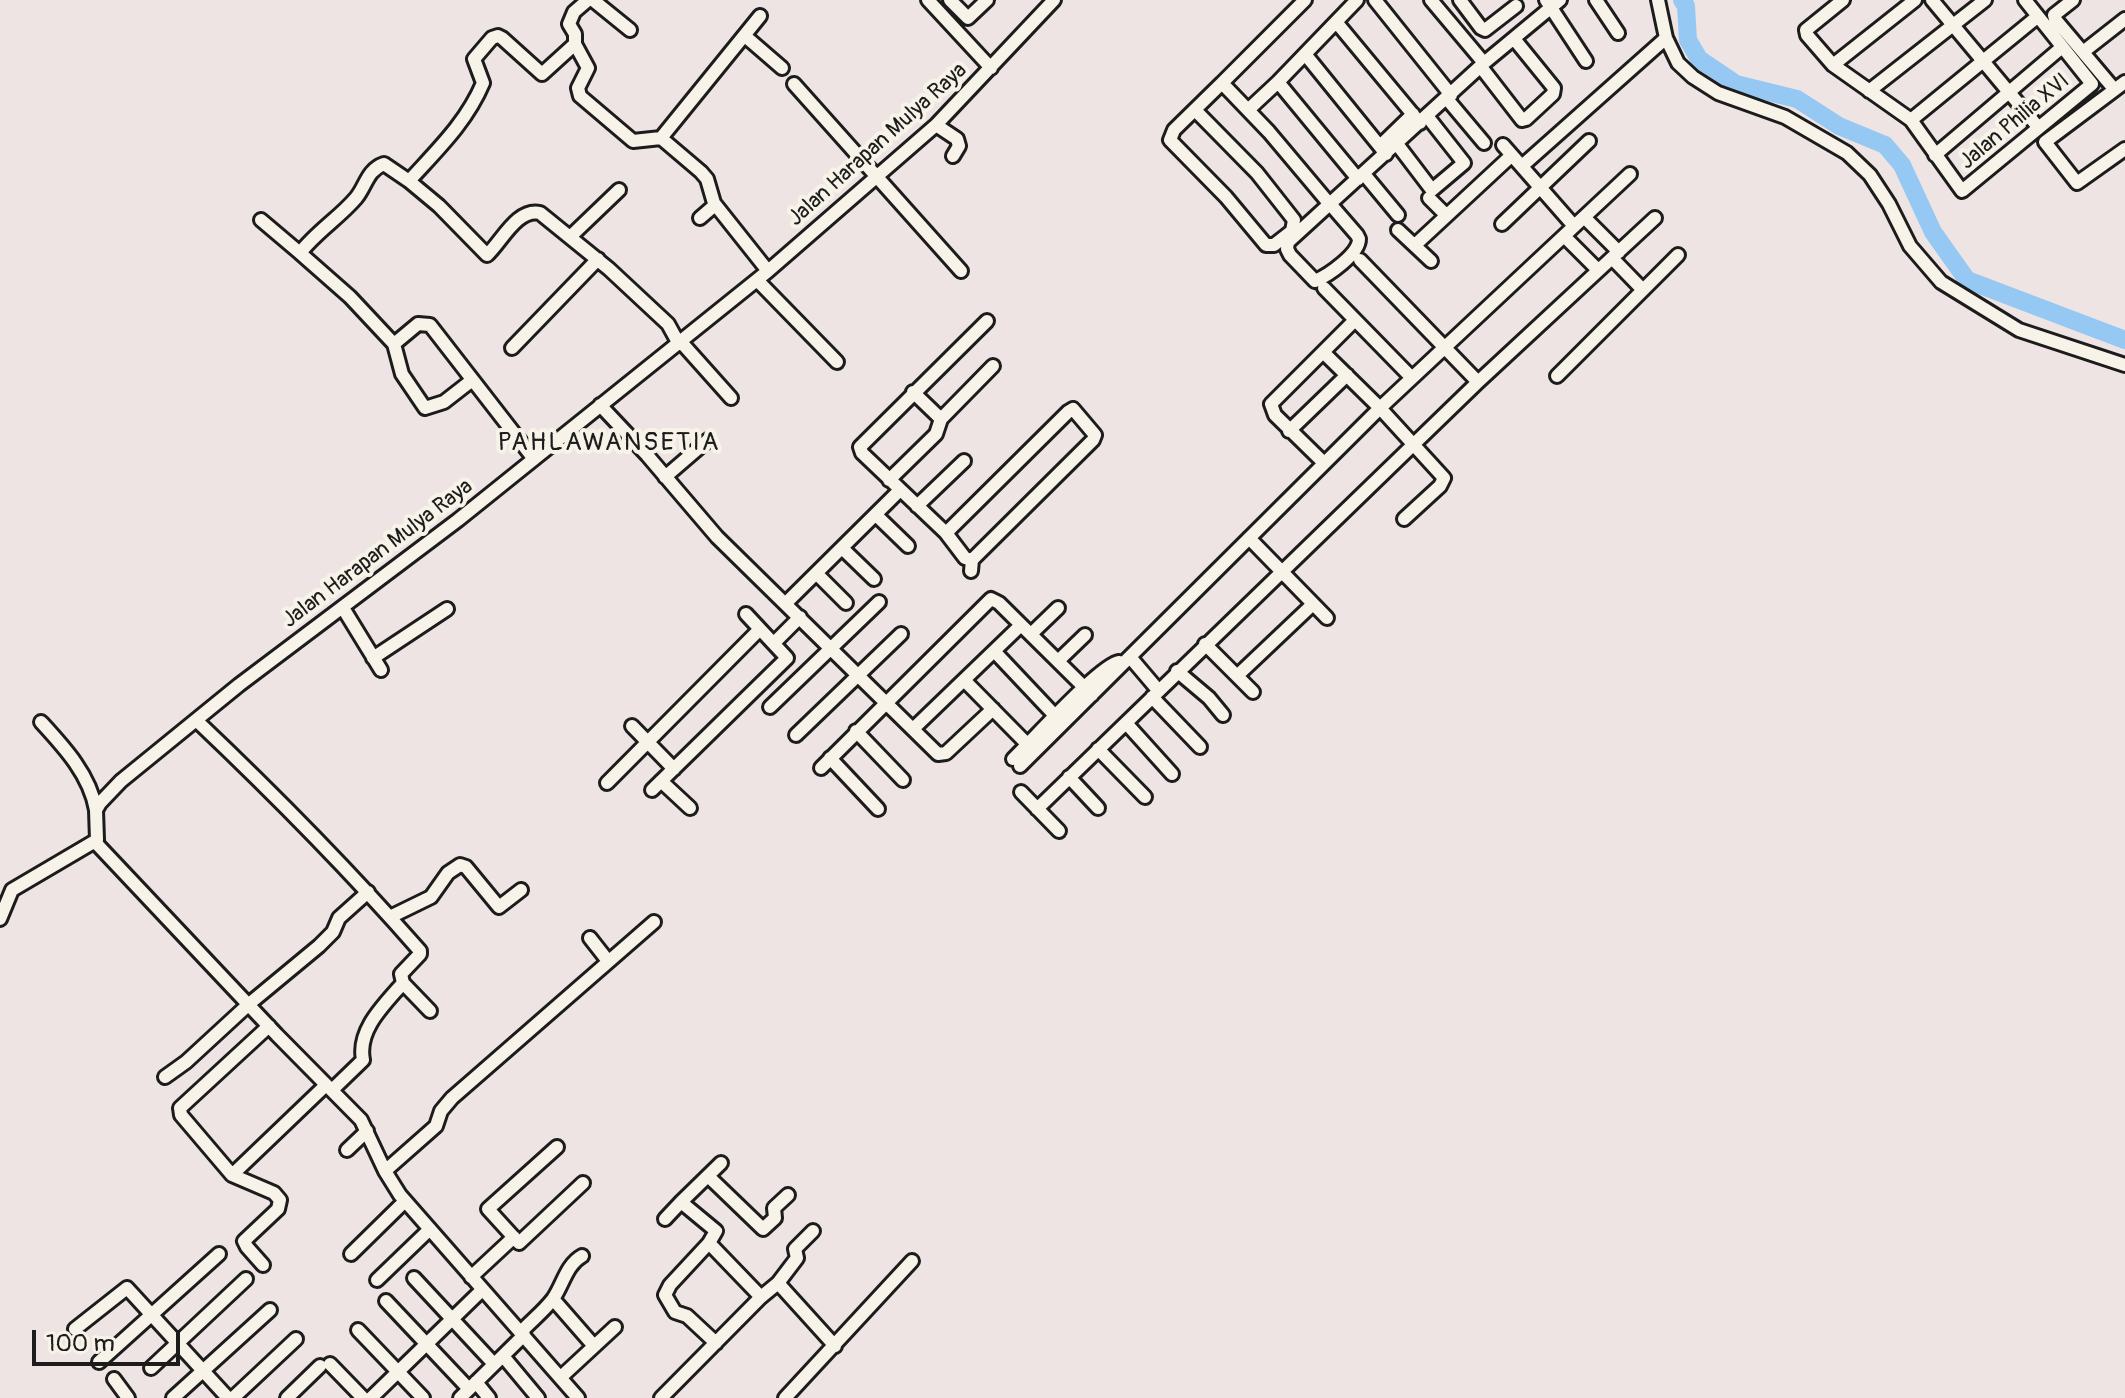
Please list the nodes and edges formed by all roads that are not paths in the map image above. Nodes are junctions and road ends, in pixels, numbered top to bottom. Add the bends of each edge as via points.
1 (590, 0) edge
2 (928, 0) edge
3 (950, 0) edge
4 (987, 0) edge
5 (1054, 0) edge
6 (1305, 0) edge
7 (1357, 0) edge
8 (1375, 0) edge
9 (1431, 0) edge
10 (1460, 0) edge
11 (1596, 0) edge
12 (1658, 0) edge
13 (1843, 0) edge
14 (1915, 0) edge
15 (1932, 0) edge
16 (1985, 0) edge
17 (2025, 0) edge
18 (2073, 0) edge
19 (1552, 2) edge
20 (1517, 6) edge
21 (760, 16) dead end
22 (2037, 17) junction
23 (2125, 19) edge
24 (1337, 23) junction
25 (1953, 25) junction
26 (630, 30) dead end
27 (1618, 33) dead end
28 (745, 36) junction
29 (1666, 38) junction
30 (1515, 40) junction
31 (575, 44) junction
32 (2061, 48) junction
33 (2083, 52) junction
34 (1305, 54) junction
35 (1586, 61) dead end
36 (1983, 62) junction
37 (1482, 65) junction
38 (1833, 65) junction
39 (782, 68) dead end
40 (991, 68) junction
41 (1278, 82) junction
42 (1222, 83) junction
43 (794, 84) dead end
44 (2120, 86) edge
45 (1869, 91) junction
46 (2008, 91) junction
47 (1449, 97) junction
48 (1195, 110) junction
49 (1248, 110) junction
50 (1420, 118) junction
51 (1911, 120) junction
52 (936, 125) junction
53 (2038, 127) junction
54 (661, 138) junction
55 (1589, 141) dead end
56 (1484, 143) dead end
57 (1397, 144) junction
58 (1383, 149) junction
59 (1935, 155) junction
60 (2123, 155) edge
61 (953, 156) dead end
62 (1522, 166) junction
63 (1630, 174) dead end
64 (1358, 175) junction
65 (879, 176) junction
66 (409, 181) junction
67 (1542, 188) junction
68 (619, 190) dead end
69 (1429, 198) dead end
70 (1328, 202) junction
71 (715, 205) junction
72 (1398, 215) dead end
73 (1446, 215) junction
74 (1584, 217) junction
75 (700, 218) dead end
76 (1655, 218) dead end
77 (261, 220) dead end
78 (1502, 224) dead end
79 (1574, 226) junction
80 (1398, 230) dead end
81 (571, 236) junction
82 (1564, 236) junction
83 (1415, 245) junction
84 (300, 253) junction
85 (1615, 255) junction
86 (1678, 255) dead end
87 (598, 259) junction
88 (1360, 260) dead end
89 (1431, 261) dead end
90 (1598, 270) junction
91 (768, 271) junction
92 (961, 271) dead end
93 (757, 280) junction
94 (1324, 288) dead end
95 (1643, 290) junction
96 (1355, 320) junction
97 (987, 321) dead end
98 (680, 343) junction
99 (394, 344) junction
100 (512, 348) dead end
101 (1445, 348) junction
102 (1323, 352) junction
103 (837, 362) dead end
104 (2125, 365) edge
105 (993, 366) dead end
106 (1347, 375) junction
107 (1557, 376) dead end
108 (1412, 378) junction
109 (471, 381) junction
110 (1478, 382) junction
111 (913, 392) junction
112 (731, 398) dead end
113 (600, 405) junction
114 (1380, 408) junction
115 (941, 419) junction
116 (1289, 431) junction
117 (708, 440) dead end
118 (1415, 445) junction
119 (534, 459) junction
120 (964, 461) dead end
121 (1324, 463) junction
122 (665, 477) junction
123 (889, 480) junction
124 (900, 490) junction
125 (917, 506) junction
126 (876, 515) junction
127 (1404, 519) dead end
128 (946, 533) junction
129 (1249, 538) junction
130 (908, 546) dead end
131 (843, 549) junction
132 (1283, 572) junction
133 (817, 574) junction
134 (874, 579) dead end
135 (879, 602) dead end
136 (786, 603) junction
137 (846, 603) dead end
138 (1313, 604) junction
139 (343, 608) junction
140 (1058, 608) dead end
141 (447, 609) dead end
142 (746, 614) dead end
143 (800, 617) junction
144 (1327, 618) dead end
145 (760, 629) junction
146 (1026, 629) junction
147 (901, 634) dead end
148 (1085, 635) dead end
149 (775, 642) junction
150 (1205, 644) junction
151 (832, 649) junction
152 (995, 652) junction
153 (373, 658) junction
154 (1058, 661) junction
155 (1126, 661) junction
156 (381, 670) dead end
157 (1177, 671) junction
158 (857, 675) junction
159 (1238, 675) junction
160 (965, 681) junction
161 (1088, 691) junction
162 (1253, 692) dead end
163 (1155, 694) junction
164 (885, 703) junction
165 (770, 707) dead end
166 (993, 709) junction
167 (1223, 715) dead end
168 (196, 720) junction
169 (1060, 721) junction
170 (41, 722) dead end
171 (1126, 723) junction
172 (632, 726) dead end
173 (913, 729) junction
174 (856, 731) junction
175 (796, 735) dead end
176 (647, 742) junction
177 (1200, 747) dead end
178 (1032, 749) junction
179 (1098, 749) junction
180 (1017, 762) dead end
181 (674, 769) junction
182 (1172, 774) dead end
183 (1069, 777) junction
184 (903, 780) dead end
185 (607, 783) dead end
186 (1021, 792) dead end
187 (1145, 797) dead end
188 (690, 808) dead end
189 (1098, 808) dead end
190 (878, 809) dead end
191 (1037, 809) junction
192 (96, 810) junction
193 (1059, 831) dead end
194 (95, 842) junction
195 (521, 890) dead end
196 (368, 892) junction
197 (3, 896) edge
198 (390, 917) junction
199 (0, 919) edge
200 (654, 922) dead end
201 (590, 938) dead end
202 (608, 961) junction
203 (403, 983) junction
204 (249, 1004) junction
205 (430, 1011) dead end
206 (269, 1026) junction
207 (165, 1077) dead end
208 (329, 1087) junction
209 (367, 1131) junction
210 (557, 1147) dead end
211 (347, 1150) dead end
212 (721, 1163) dead end
213 (385, 1171) junction
214 (232, 1175) junction
215 (708, 1176) junction
216 (583, 1183) dead end
217 (788, 1195) dead end
218 (405, 1201) junction
219 (681, 1202) junction
220 (665, 1219) dead end
221 (430, 1229) junction
222 (813, 1231) dead end
223 (514, 1237) junction
224 (709, 1243) junction
225 (219, 1254) dead end
226 (351, 1254) dead end
227 (582, 1256) dead end
228 (912, 1261) dead end
229 (263, 1265) dead end
230 (471, 1277) junction
231 (414, 1278) dead end
232 (246, 1279) dead end
233 (377, 1280) dead end
234 (778, 1283) junction
235 (482, 1290) junction
236 (761, 1297) junction
237 (553, 1299) junction
238 (386, 1301) dead end
239 (270, 1310) dead end
240 (152, 1316) junction
241 (452, 1318) junction
242 (615, 1327) dead end
243 (75, 1329) dead end
244 (358, 1330) dead end
245 (522, 1333) junction
246 (296, 1339) dead end
247 (179, 1343) junction
248 (716, 1343) junction
249 (426, 1344) junction
250 (594, 1346) junction
251 (835, 1346) junction
252 (499, 1360) junction
253 (99, 1362) dead end
254 (151, 1368) dead end
255 (204, 1370) junction
256 (398, 1371) junction
257 (561, 1377) junction
258 (114, 1379) dead end
259 (468, 1390) edge
260 (128, 1398) edge
261 (173, 1398) edge
262 (230, 1398) edge
263 (287, 1398) edge
264 (363, 1398) edge
265 (371, 1398) edge
266 (423, 1398) edge
267 (489, 1398) edge
268 (538, 1398) edge
269 (578, 1398) edge
270 (661, 1398) edge
271 (785, 1398) edge

1 - 26 street
1 - 31 street via 569,22
2 - 40 street
3 - 4 street via 968,18
5 - 40 street, Jalan Harapan Mulya Raya
6 - 42 street
7 - 24 street
8 - 47 street
9 - 37 street
10 - 20 street via 1485,30
11 - 27 street
12 - 29 street
13 - 38 street via 1806,30
14 - 38 street
15 - 25 street
16 - 25 street
17 - 22 street
18 - 33 street via 2054,15
19 - 30 street
19 - 35 street
21 - 28 street
22 - 32 street
22 - 36 street
23 - 33 street
24 - 34 street
24 - 50 street
25 - 36 street
25 - 45 street
28 - 39 street
28 - 54 street
29 - 62 street
29 - 104 street via 1678,63 1718,93 1785,117 1847,153 1870,175 1910,246 1941,282 2019,330
30 - 37 street
30 - 37 street via 1554,88 1526,119
31 - 54 street via 588,68 578,88 580,96 633,141
31 - 66 street via 542,74 502,38 492,38 474,59 483,83 468,111 450,139
32 - 46 street
32 - 53 street, Jalan Philia XVI via 2092,84
33 - 44 street
34 - 41 street
34 - 58 street
36 - 46 street
36 - 51 street
37 - 47 street
38 - 45 street
40 - 52 street, Jalan Harapan Mulya Raya
41 - 49 street
41 - 64 street
42 - 48 street
42 - 49 street
43 - 65 street
44 - 60 street via 2045,142 2077,183
45 - 51 street
46 - 53 street
46 - 59 street
47 - 50 street
47 - 56 street
48 - 48 street via 1170,140 1266,245 1274,245 1292,231 1294,220
49 - 70 street
50 - 57 street
50 - 57 street via 1464,163 1432,190
50 - 58 street
51 - 59 street
52 - 61 street via 957,139
52 - 65 street, Jalan Harapan Mulya Raya
53 - 59 street, Jalan Philia XVI via 1962,191
54 - 71 street via 707,179
55 - 67 street
57 - 58 street
58 - 64 street
62 - 67 street
62 - 73 street via 1508,150
63 - 74 street
64 - 70 street
64 - 72 street
65 - 91 street, Jalan Harapan Mulya Raya
65 - 92 street
66 - 81 street via 487,255 521,217 533,212
66 - 84 street via 384,164 378,166 359,195
67 - 78 street
67 - 79 street
68 - 81 street
69 - 73 street
70 - 70 street via 1286,246 1315,281 1360,242
71 - 75 street
71 - 91 street
73 - 83 street
74 - 79 street
74 - 85 street
76 - 85 street
77 - 84 street
79 - 82 street
80 - 83 street
81 - 87 street
82 - 90 street
82 - 101 street
83 - 89 street
84 - 99 street
85 - 90 street
85 - 95 street
86 - 95 street
87 - 98 street via 668,324
87 - 100 street
88 - 101 street
90 - 110 street
91 - 93 street, Jalan Harapan Mulya Raya
93 - 98 street, Jalan Harapan Mulya Raya
93 - 103 street
94 - 96 street
95 - 107 street
96 - 102 street
96 - 108 street
97 - 111 street
98 - 112 street
98 - 113 street, Jalan Harapan Mulya Raya
99 - 109 street via 426,323
99 - 109 street via 402,374 425,408 444,402
101 - 108 street
101 - 110 street
102 - 106 street
102 - 116 street via 1271,404
105 - 115 street
106 - 114 street
106 - 116 street
108 - 114 street
109 - 119 street
110 - 118 street
111 - 115 street
111 - 123 street via 860,447
113 - 119 street, Jalan Harapan Mulya Raya
113 - 122 street
114 - 118 street
114 - 121 street
115 - 123 street via 936,434
116 - 121 street
117 - 122 street
118 - 127 street via 1444,478
118 - 132 street
119 - 139 street, Jalan Harapan Mulya Raya
120 - 125 street
121 - 129 street
122 - 136 street via 717,537
123 - 124 street
124 - 125 street
124 - 126 street
125 - 128 street
126 - 130 street
126 - 131 street
128 - 128 street via 1068,412 1078,412 1095,435 1093,440 972,566
129 - 132 street
129 - 155 street
131 - 133 street
131 - 134 street
132 - 138 street
132 - 150 street
133 - 136 street
133 - 137 street
135 - 151 street
136 - 143 street
138 - 144 street
138 - 159 street
139 - 153 street
139 - 168 street, Jalan Harapan Mulya Raya
140 - 146 street
141 - 153 street
142 - 145 street
143 - 149 street
143 - 151 street
145 - 149 street
145 - 176 street
146 - 152 street
146 - 154 street
146 - 164 street via 991,599
147 - 158 street
148 - 154 street
149 - 181 street via 787,658
150 - 157 street
150 - 159 street
151 - 158 street
151 - 165 street
152 - 160 street
152 - 169 street
153 - 156 street
154 - 161 street
155 - 161 street
155 - 163 street
157 - 163 street
157 - 167 street
158 - 164 street
158 - 175 street
159 - 162 street
160 - 166 street
160 - 173 street
161 - 169 street
163 - 171 street
163 - 177 street
164 - 173 street
164 - 174 street
166 - 173 street via 942,755
166 - 178 street
168 - 192 street, Jalan Harapan Mulya Raya via 121,781
168 - 196 street
169 - 178 street
170 - 192 street via 81,773
171 - 179 street
171 - 182 street
172 - 176 street
174 - 184 street
174 - 190 street via 826,763
176 - 181 street
176 - 185 street
178 - 180 street
179 - 183 street
179 - 187 street
181 - 188 street via 657,786
183 - 189 street
183 - 191 street
186 - 191 street
191 - 193 street
192 - 194 street
194 - 197 street
194 - 204 street
195 - 198 street via 499,907 460,865 431,897
196 - 198 street
196 - 204 street via 339,918 328,938
197 - 199 street
198 - 203 street via 420,953 401,974
200 - 202 street
201 - 202 street
202 - 213 street via 445,1104 436,1126
203 - 205 street
203 - 208 street via 363,1037 363,1060
204 - 206 street
204 - 207 street
206 - 208 street
206 - 214 street via 180,1108
208 - 209 street
208 - 214 street
209 - 211 street
209 - 213 street
210 - 223 street via 488,1209
212 - 215 street
213 - 218 street
214 - 229 street via 280,1200 278,1209 244,1241
215 - 217 street via 763,1229
215 - 219 street
216 - 223 street via 519,1243
218 - 221 street
218 - 226 street
219 - 220 street
219 - 224 street via 716,1231
221 - 230 street
221 - 233 street
222 - 234 street via 795,1249 797,1258
223 - 230 street
224 - 236 street
224 - 248 street via 665,1295 675,1312 687,1316
225 - 240 street
227 - 237 street
228 - 251 street
230 - 235 street
231 - 241 street
232 - 247 street
234 - 236 street
234 - 251 street
235 - 241 street
235 - 245 street
236 - 248 street
237 - 245 street
237 - 250 street
238 - 249 street
239 - 255 street
240 - 243 street via 124,1288
240 - 247 street
240 - 253 street
241 - 249 street
241 - 252 street
242 - 250 street
244 - 256 street
245 - 252 street
245 - 257 street
246 - 262 street
247 - 254 street
247 - 255 street
248 - 270 street
249 - 256 street
249 - 259 street
250 - 257 street
251 - 271 street
252 - 259 street
252 - 268 street
255 - 261 street
255 - 262 street
256 - 265 street
256 - 266 street
257 - 269 street
258 - 260 street
259 - 267 street
263 - 264 street via 325,1365

